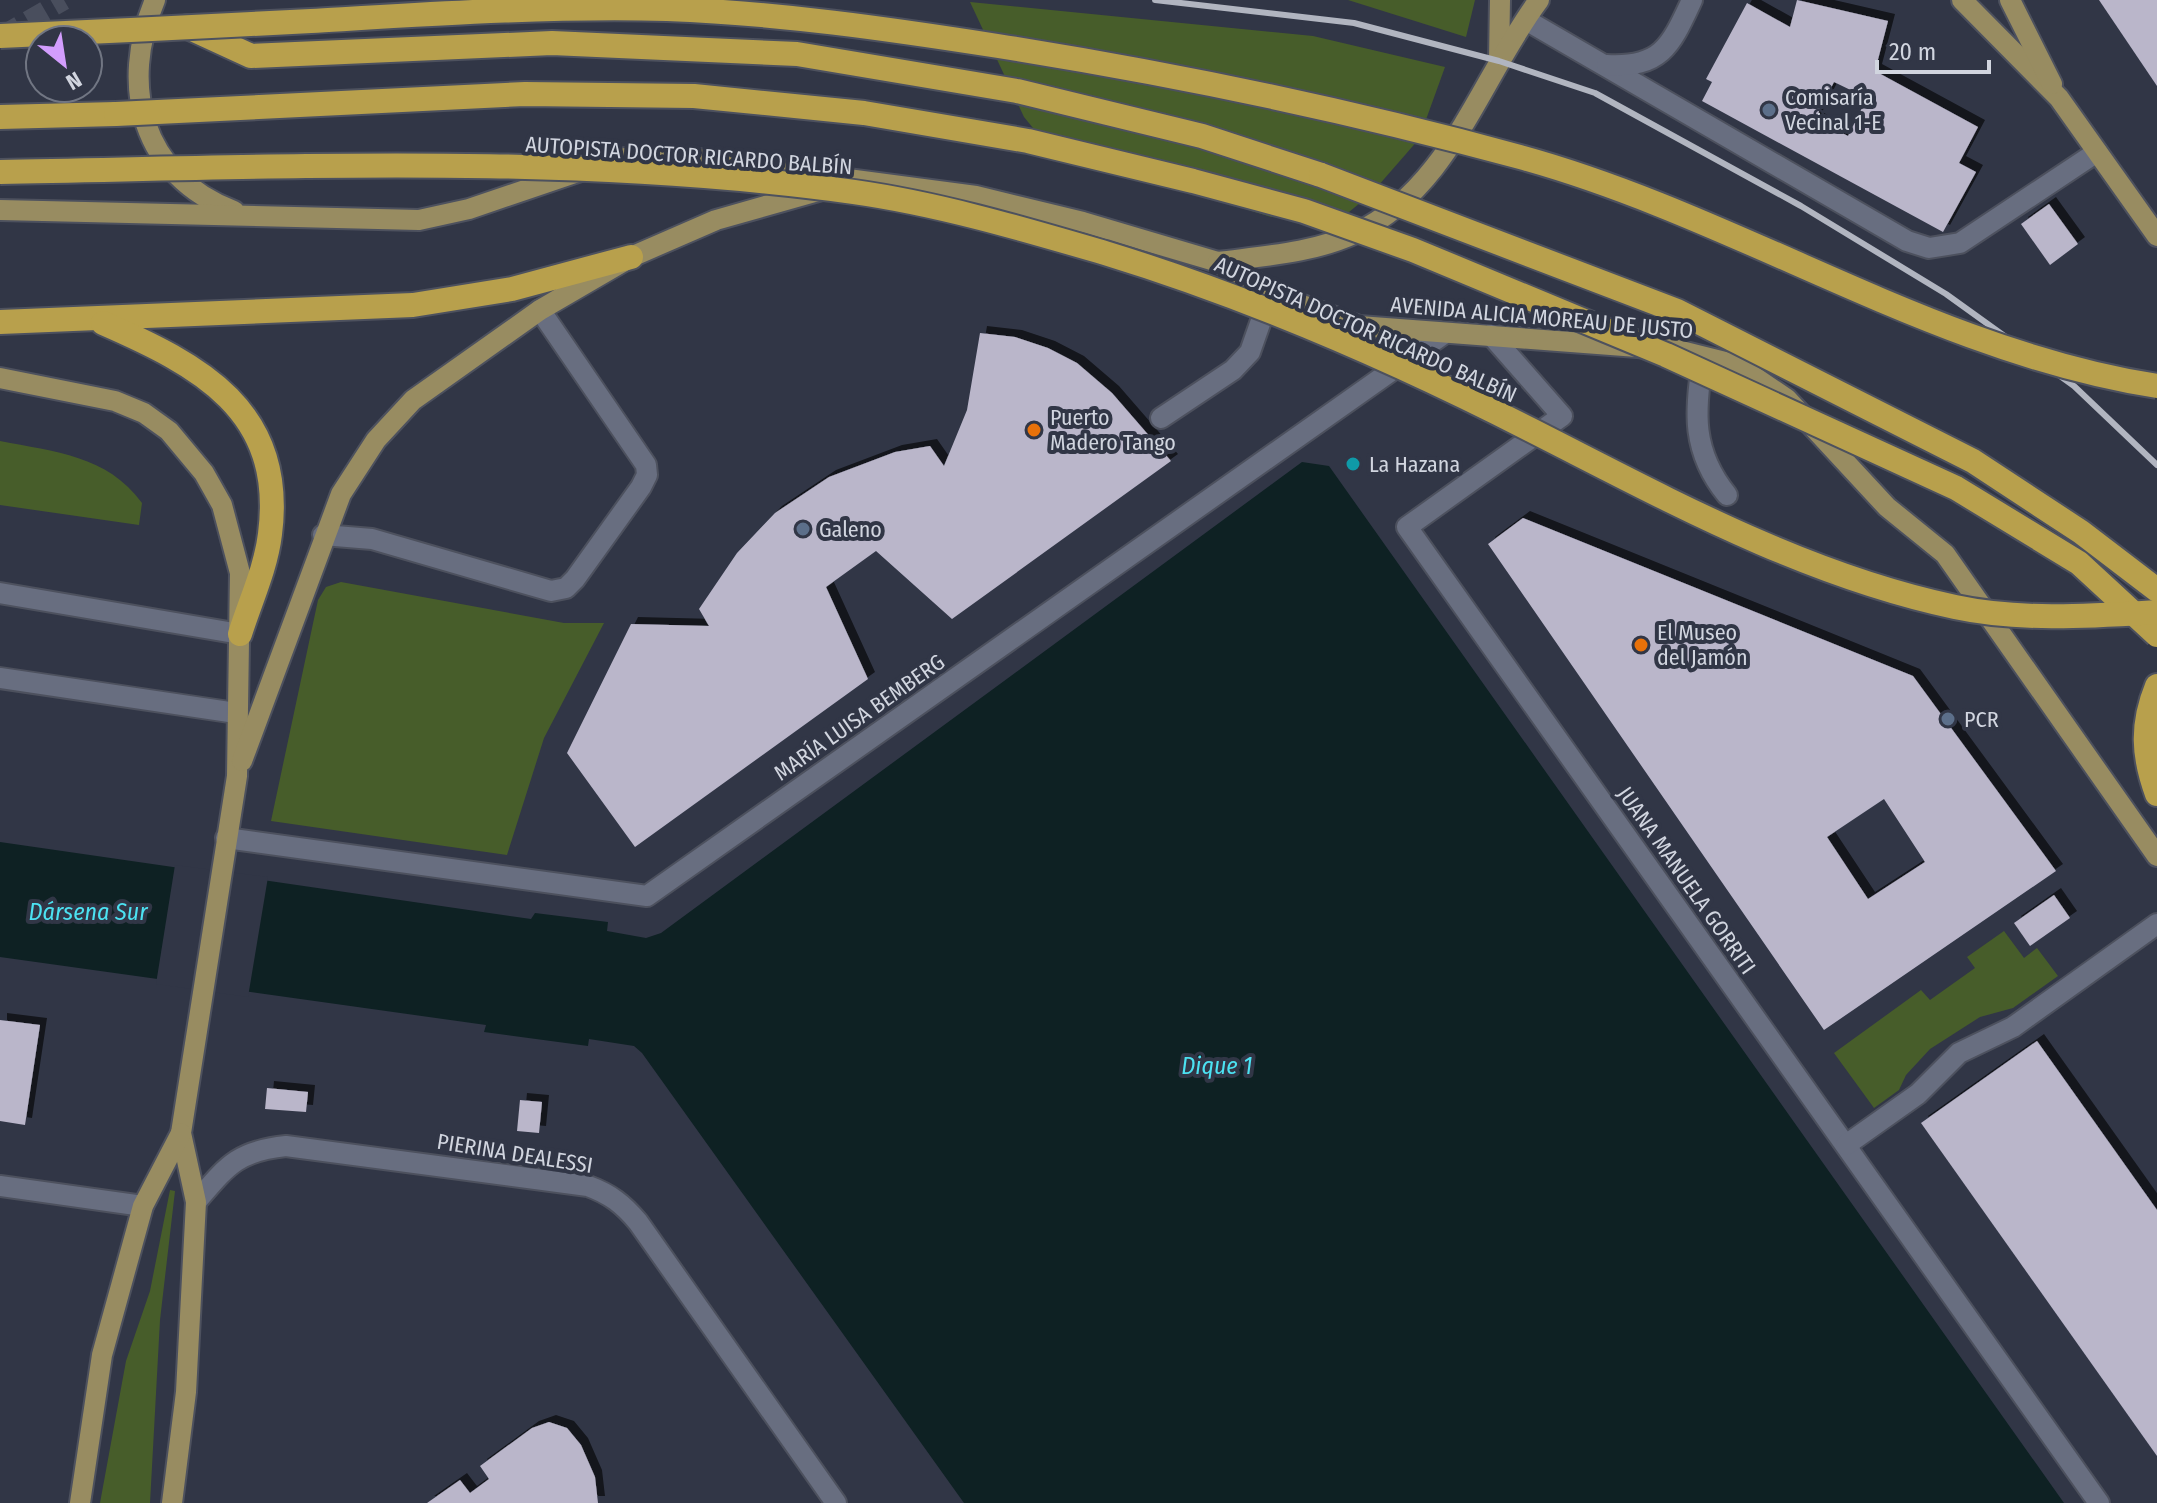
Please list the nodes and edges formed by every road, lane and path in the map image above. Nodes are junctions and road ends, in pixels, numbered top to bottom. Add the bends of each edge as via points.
1 (155, 0) edge
2 (1500, 0) edge
3 (1539, 0) edge
4 (1692, 0) edge
5 (1962, 0) edge
6 (2010, 0) edge
7 (1526, 20) junction
8 (188, 27) junction
9 (0, 36) edge
10 (1499, 61) junction
11 (1603, 65) junction
12 (2059, 98) junction
13 (0, 117) edge
14 (2097, 152) junction
15 (0, 172) edge
16 (859, 179) junction
17 (0, 210) edge
18 (245, 215) junction
19 (2157, 236) edge
20 (631, 257) junction
21 (1218, 262) junction
22 (1271, 290) junction
23 (540, 310) junction
24 (97, 321) junction
25 (0, 322) edge
26 (1445, 333) junction
27 (1491, 335) junction
28 (1703, 355) junction
29 (0, 378) edge
30 (2157, 386) edge
31 (1161, 418) dead end
32 (1727, 495) dead end
33 (323, 535) junction
34 (2157, 590) edge
35 (0, 593) edge
36 (2157, 612) edge
37 (240, 634) junction
38 (2157, 635) edge
39 (0, 678) edge
40 (2157, 686) edge
41 (236, 713) junction
42 (237, 776) junction
43 (2157, 794) edge
44 (226, 838) junction
45 (2157, 856) edge
46 (2157, 924) edge
47 (181, 1133) junction
48 (1846, 1145) junction
49 (0, 1186) edge
50 (196, 1202) junction
51 (143, 1206) junction
52 (80, 1503) edge
53 (172, 1503) edge
54 (836, 1503) edge
55 (2099, 1503) edge

1 - 18 main road via 136,69 152,139 163,160 190,187
2 - 10 main road
3 - 7 main road
4 - 11 street via 1675,36 1655,58 1633,67
5 - 12 main road
6 - 12 main road
7 - 10 main road
7 - 11 street
8 - 9 highway, bridge
8 - 30 highway, bridge via 488,11 670,10 895,29 1153,70 1373,117 1553,166 1970,338 2096,377
8 - 34 highway, bridge via 251,56 552,43 797,54 1017,91 1202,136 1321,175 1677,311 1973,461
10 - 21 main road via 1440,163 1392,210 1355,234 1288,253
11 - 14 street via 1907,241 1929,248 1960,243
12 - 14 main road
13 - 38 highway, bridge via 525,94 694,96 879,116 1028,141 1304,211 1413,250 1666,355 1956,488 2079,563
14 - 19 main road
15 - 36 highway, AUTOPISTA DOCTOR RICARDO BALBÍN, bridge via 455,165 682,175 859,193 985,219 1241,298 1497,414 1753,539 1902,594 1961,608 2043,616
16 - 18 main road, AVENIDA ALICIA MOREAU DE JUSTO via 637,156 437,218
16 - 20 main road via 716,220
16 - 21 main road, AVENIDA ALICIA MOREAU DE JUSTO via 1024,206
17 - 18 main road, AVENIDA ALICIA MOREAU DE JUSTO
20 - 23 main road
20 - 24 highway via 483,295 387,307
21 - 22 main road, AVENIDA ALICIA MOREAU DE JUSTO
22 - 26 main road, AVENIDA ALICIA MOREAU DE JUSTO via 1359,326
22 - 31 street via 1250,352 1233,370
23 - 33 main road via 432,384 397,415 353,472
23 - 33 street via 646,465 641,487 575,579 566,588 551,591 372,539
24 - 25 highway
24 - 37 highway via 176,356 228,396 259,447 272,507 270,536
26 - 27 main road, AVENIDA ALICIA MOREAU DE JUSTO
26 - 44 street, MARÍA LUISA BEMBERG via 647,896
27 - 28 main road, AVENIDA ALICIA MOREAU DE JUSTO
27 - 48 street, JUANA MANUELA GORRITI via 1562,416 1407,527
28 - 32 street via 1698,390 1701,453
28 - 45 main road, AVENIDA ALICIA MOREAU DE JUSTO via 1737,365 1770,385 1887,507 1945,554
29 - 37 main road via 131,406 180,442 213,487 229,523 240,573
33 - 42 main road
35 - 37 street
37 - 41 main road
39 - 41 street
40 - 43 highway via 2143,735
41 - 42 main road
42 - 44 main road
44 - 47 main road
46 - 48 street via 2013,1027 1959,1053 1918,1094
47 - 50 main road
47 - 51 main road
48 - 55 street, JUANA MANUELA GORRITI
49 - 51 street
50 - 53 main road via 186,1392
50 - 54 street, PIERINA DEALESSI via 232,1160 286,1146 588,1186 607,1193 638,1222
51 - 52 main road via 102,1355

